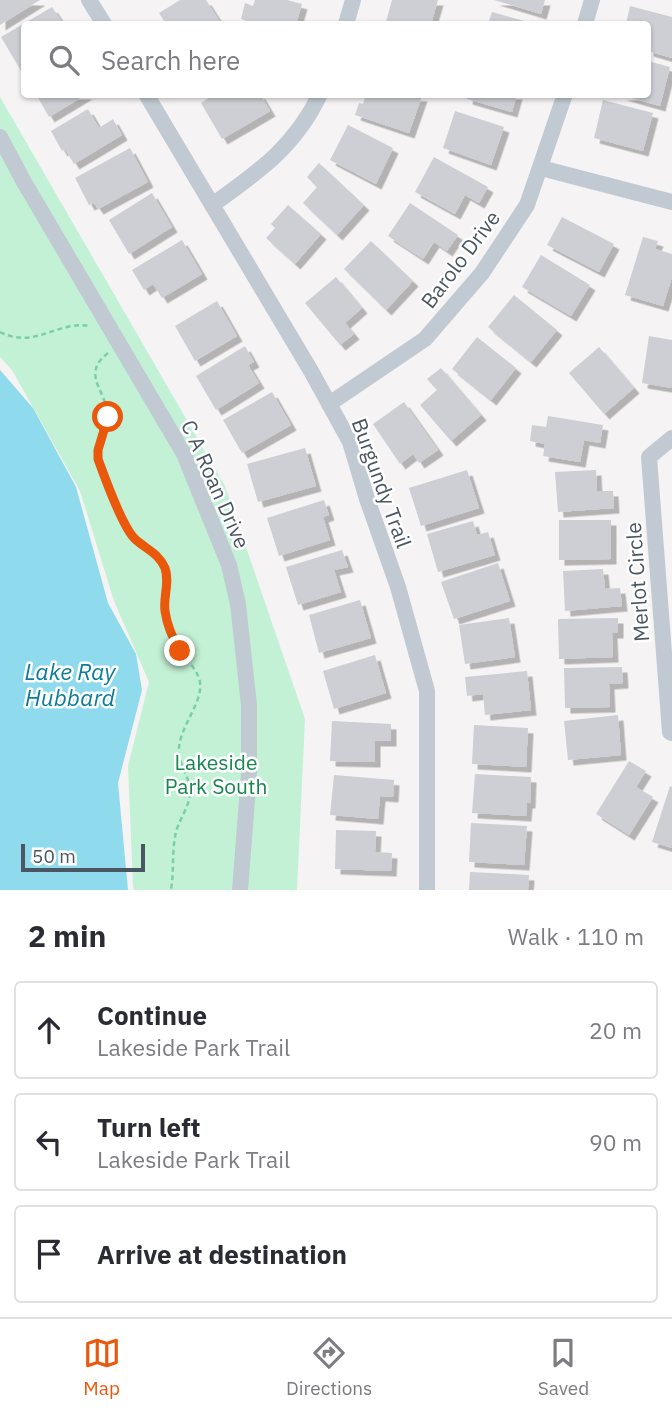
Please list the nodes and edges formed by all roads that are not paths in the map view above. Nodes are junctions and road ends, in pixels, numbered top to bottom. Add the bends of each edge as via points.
1 (89, 0) edge
2 (353, 0) edge
3 (592, 0) edge
4 (102, 21) edge
5 (347, 21) edge
6 (586, 21) edge
7 (148, 98) edge
8 (318, 98) edge
9 (564, 98) edge
10 (0, 138) edge
11 (541, 167) junction
12 (672, 202) edge
13 (212, 205) junction
14 (329, 404) junction
15 (672, 438) edge
16 (672, 733) edge
17 (240, 890) edge
18 (427, 890) edge

1 - 4 street
2 - 5 street
3 - 6 street
7 - 13 street, Burgundy Trail
8 - 13 street via 310,117 271,163
9 - 11 street, Barolo Drive
10 - 17 street, C A Roan Drive via 184,454 229,565 249,705
11 - 12 street
11 - 14 street, Barolo Drive via 527,205 482,273 425,339
13 - 14 street, Burgundy Trail
14 - 18 street, Burgundy Trail via 350,442 427,691
15 - 16 street, Merlot Circle via 649,457

